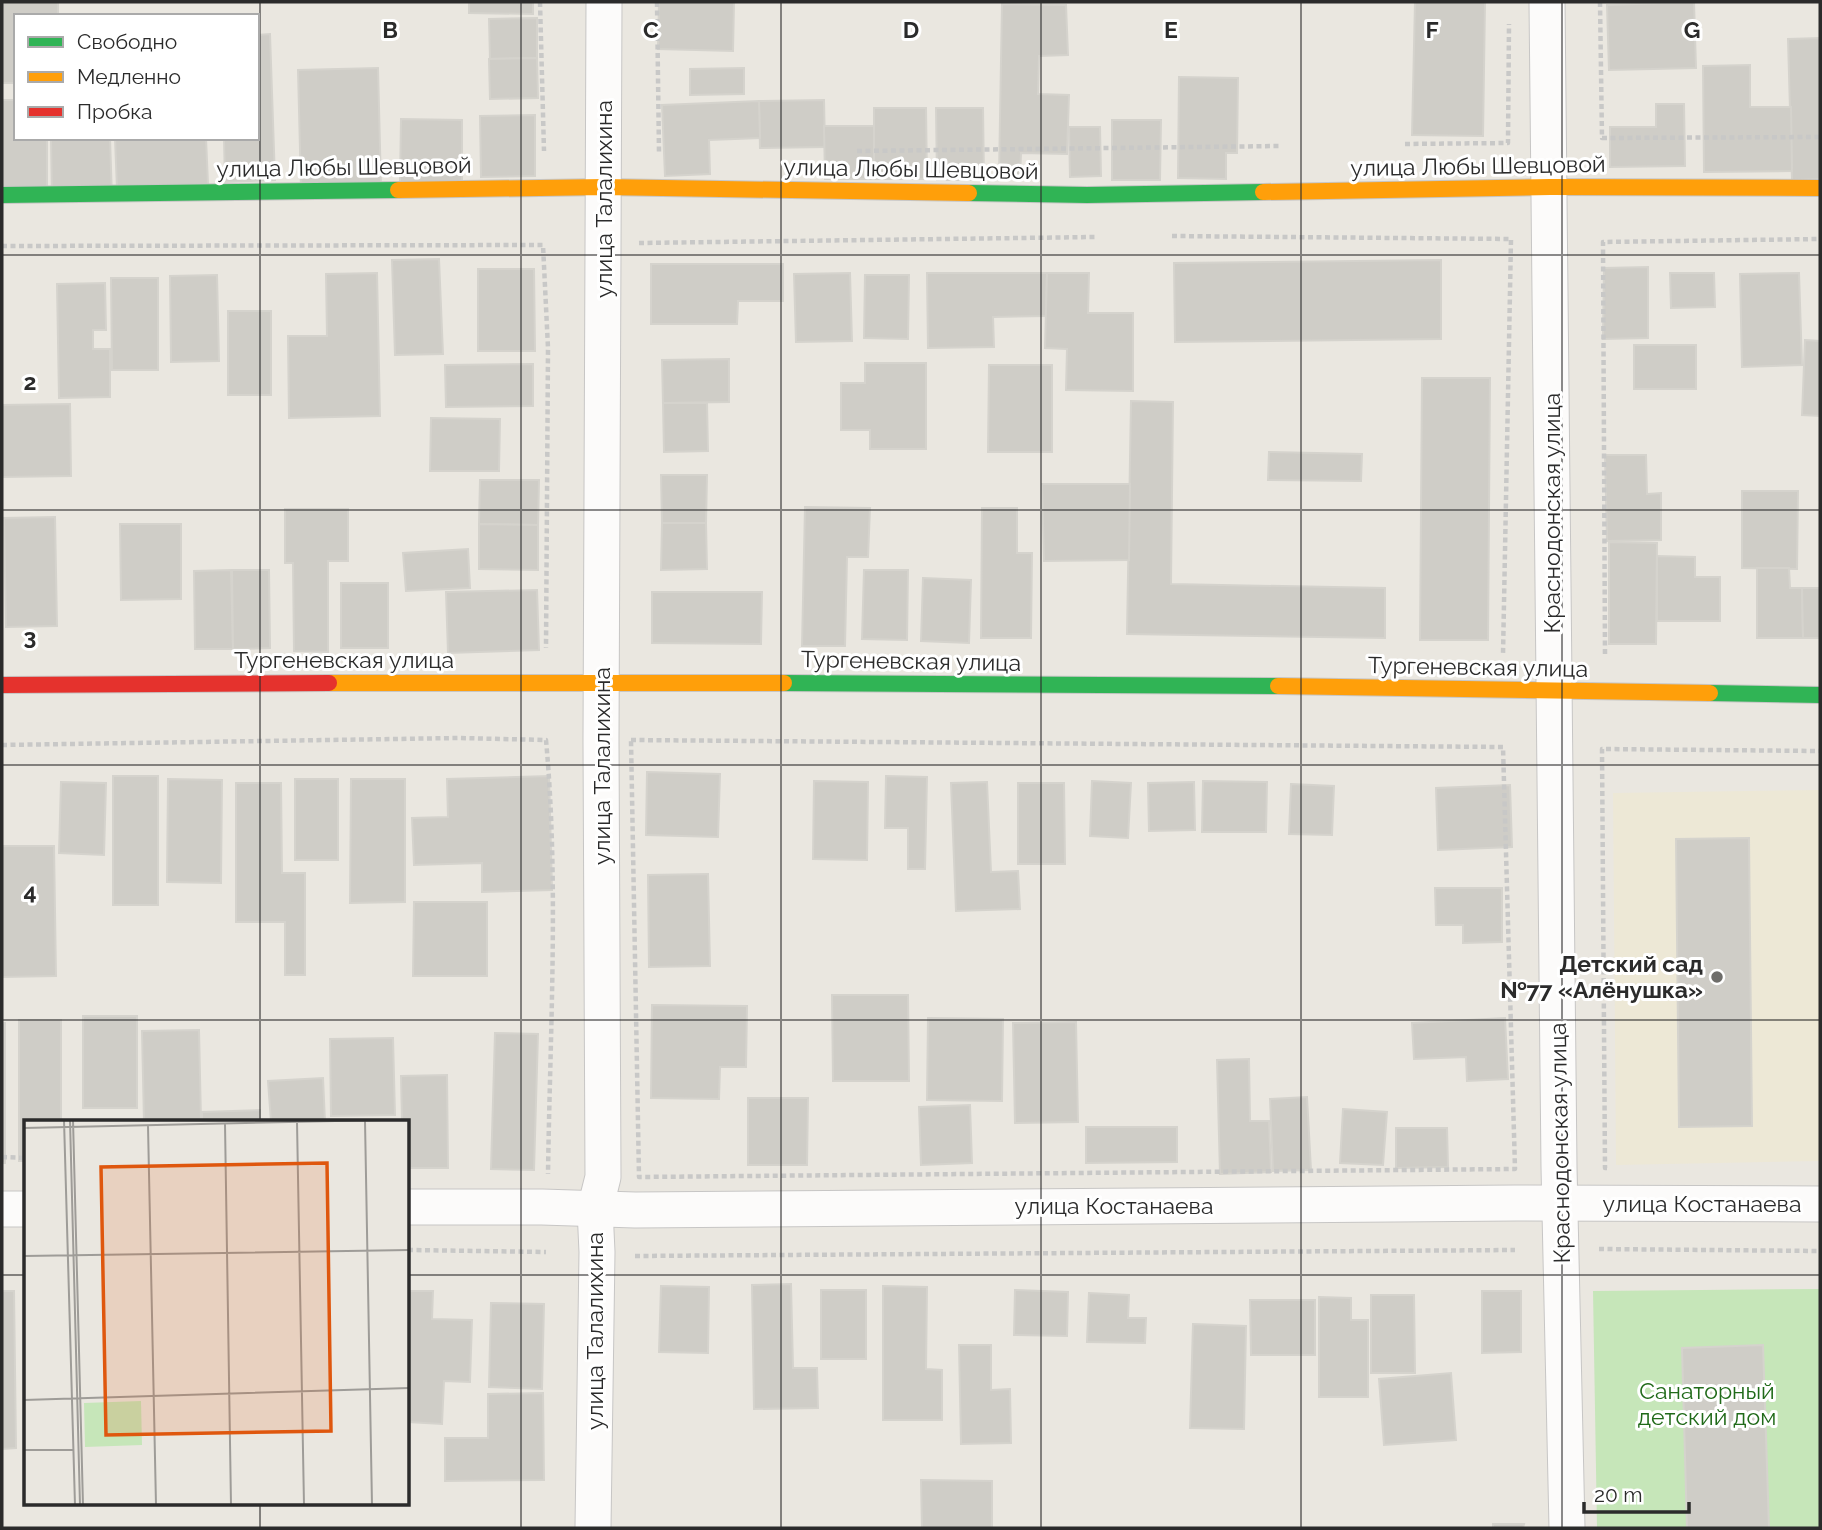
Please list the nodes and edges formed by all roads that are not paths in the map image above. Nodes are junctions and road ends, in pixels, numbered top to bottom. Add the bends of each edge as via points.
1 (604, 2) edge
2 (1546, 2) edge
3 (604, 187) junction
4 (1550, 187) junction
5 (1820, 188) edge
6 (2, 195) edge
7 (601, 681) junction
8 (2, 685) edge
9 (1554, 690) junction
10 (1820, 695) edge
11 (1559, 1204) junction
12 (1820, 1204) edge
13 (410, 1208) edge
14 (2, 1209) edge
15 (24, 1209) edge
16 (595, 1209) junction
17 (593, 1528) edge
18 (1567, 1528) edge

1 - 3 street, улица Талалихина
2 - 4 street, Краснодонская улица
3 - 4 street, улица Любы Шевцовой via 1087,195
3 - 6 street, улица Любы Шевцовой
3 - 7 street, улица Талалихина
4 - 5 street, улица Любы Шевцовой
4 - 9 street, Краснодонская улица
7 - 8 street, Тургеневская улица
7 - 9 street, Тургеневская улица
7 - 16 street, улица Талалихина via 603,1177
9 - 10 street, Тургеневская улица
9 - 11 street, Краснодонская улица
11 - 12 street, улица Костанаева
11 - 16 street, улица Костанаева
11 - 18 street, Краснодонская улица
13 - 16 street, улица Костанаева
14 - 15 street
16 - 17 street, улица Талалихина

